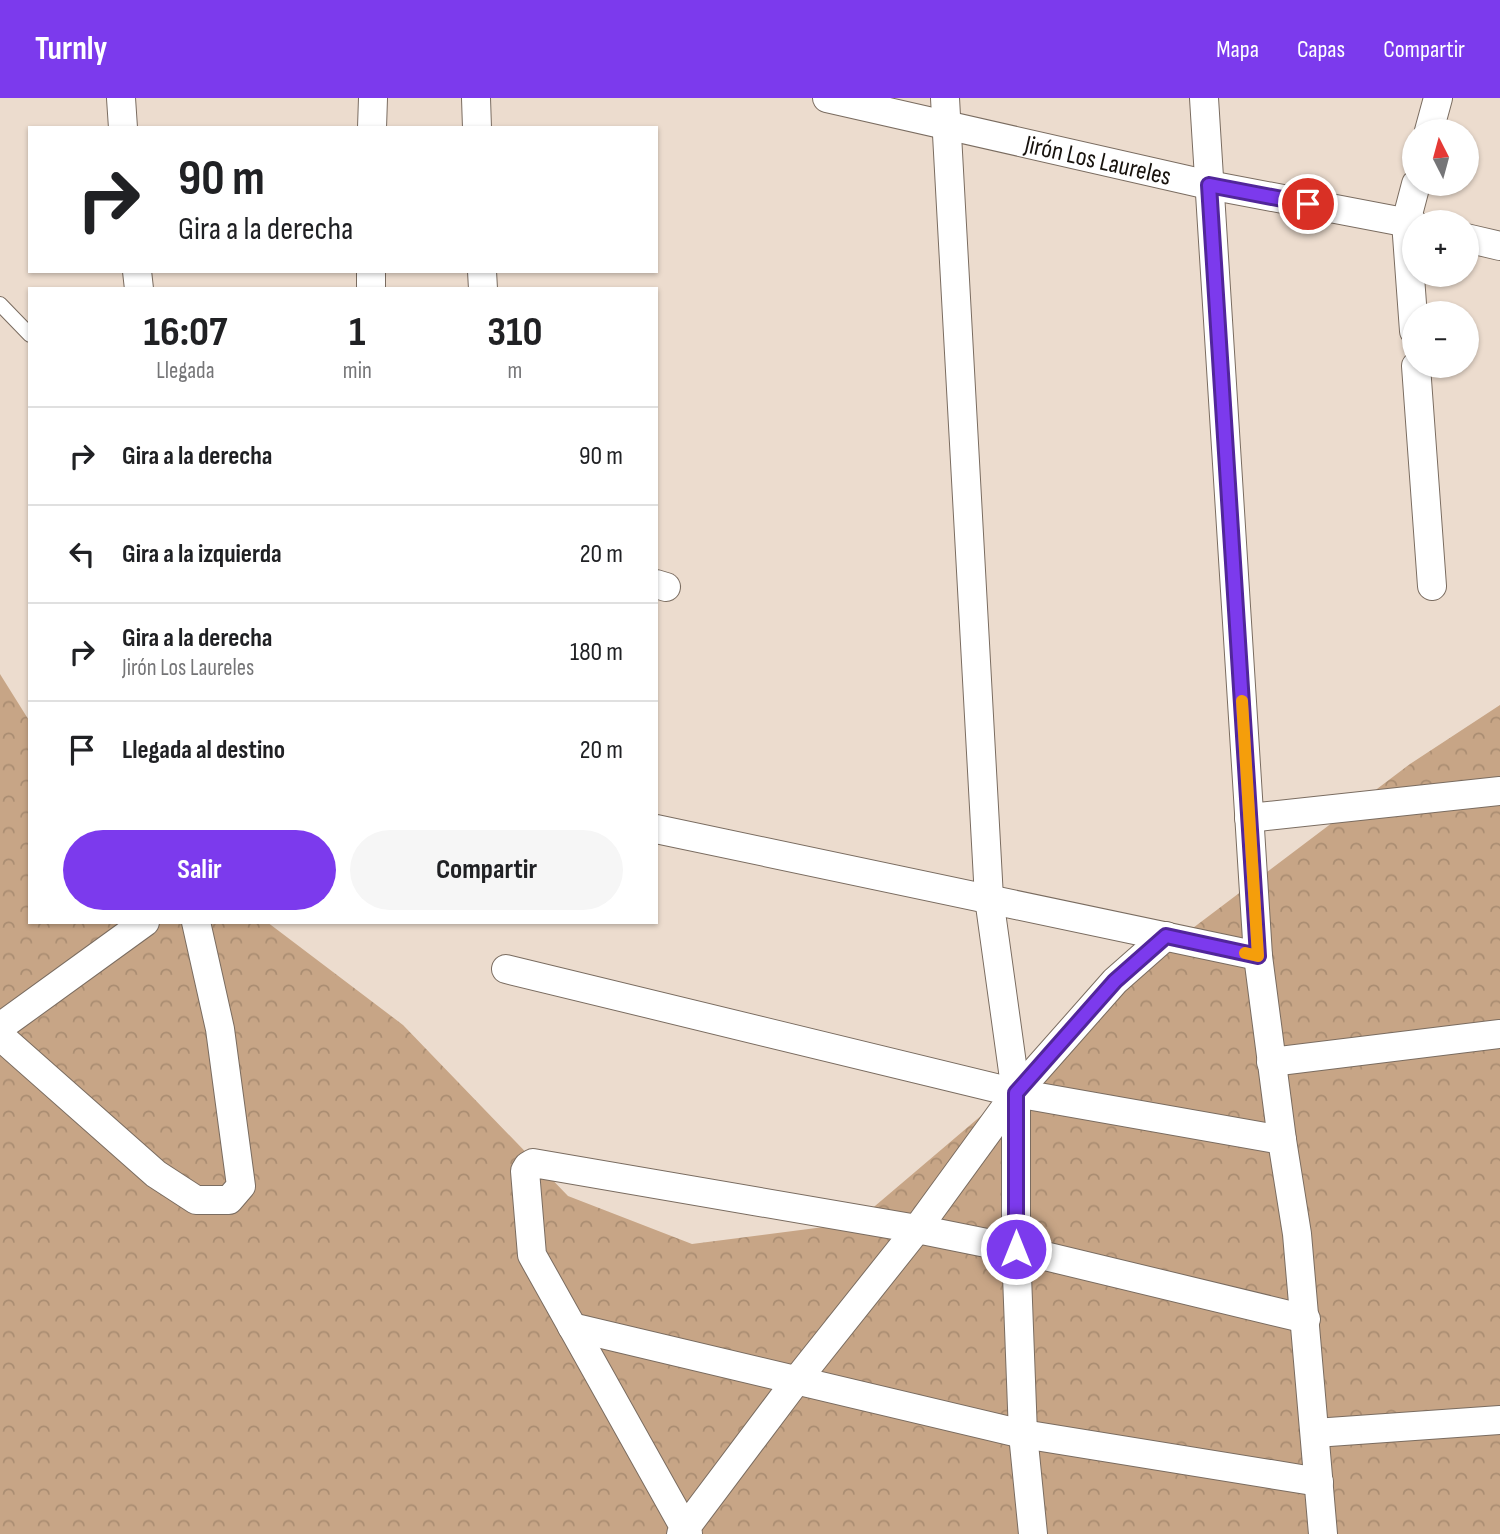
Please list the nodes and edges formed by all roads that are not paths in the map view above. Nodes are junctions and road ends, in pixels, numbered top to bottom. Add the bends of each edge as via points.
1 (121, 98) edge
2 (373, 98) edge
3 (476, 98) edge
4 (827, 98) edge
5 (1205, 98) edge
6 (1438, 98) edge
7 (946, 111) edge
8 (1432, 119) edge
9 (123, 126) edge
10 (372, 126) edge
11 (477, 126) edge
12 (1209, 185) junction
13 (1402, 221) edge
14 (1479, 241) edge
15 (1500, 246) edge
16 (0, 304) edge
17 (28, 332) edge
18 (1417, 378) edge
19 (1432, 586) dead end
20 (1500, 791) edge
21 (1249, 818) junction
22 (658, 829) edge
23 (989, 898) junction
24 (142, 924) edge
25 (196, 924) edge
26 (1166, 936) junction
27 (1258, 956) junction
28 (506, 969) dead end
29 (0, 1027) edge
30 (1500, 1034) edge
31 (0, 1037) edge
32 (1271, 1062) junction
33 (1016, 1093) junction
34 (1282, 1140) junction
35 (917, 1229) junction
36 (1016, 1249) junction
37 (1306, 1319) junction
38 (572, 1327) junction
39 (796, 1381) junction
40 (1500, 1420) edge
41 (1315, 1433) junction
42 (1023, 1434) junction
43 (1319, 1482) junction
44 (685, 1533) edge
45 (1033, 1534) edge
46 (1323, 1534) edge

1 - 9 street
2 - 10 street
3 - 11 street
4 - 7 street, Jirón Los Laureles
5 - 12 street
6 - 8 street
7 - 12 street, Jirón Los Laureles
7 - 23 street
12 - 13 street, Jirón Los Laureles
12 - 21 street
14 - 15 street
16 - 17 lane
18 - 19 street
20 - 21 street
21 - 27 street
22 - 23 street
23 - 26 street
23 - 33 street
24 - 29 street
25 - 31 street via 220,1030 241,1186 229,1200 196,1200 156,1174
26 - 27 street
26 - 33 street via 1115,981
27 - 32 street
28 - 33 street
30 - 32 street
32 - 34 street
33 - 34 street
33 - 35 street
33 - 36 street
34 - 37 street
35 - 36 street
35 - 38 street via 533,1163 525,1171 532,1255
35 - 39 street
36 - 37 street
36 - 42 street
37 - 41 street
38 - 39 street
38 - 44 street
39 - 42 street
39 - 44 street
40 - 41 street
41 - 43 street
42 - 43 street
42 - 45 street
43 - 46 street

